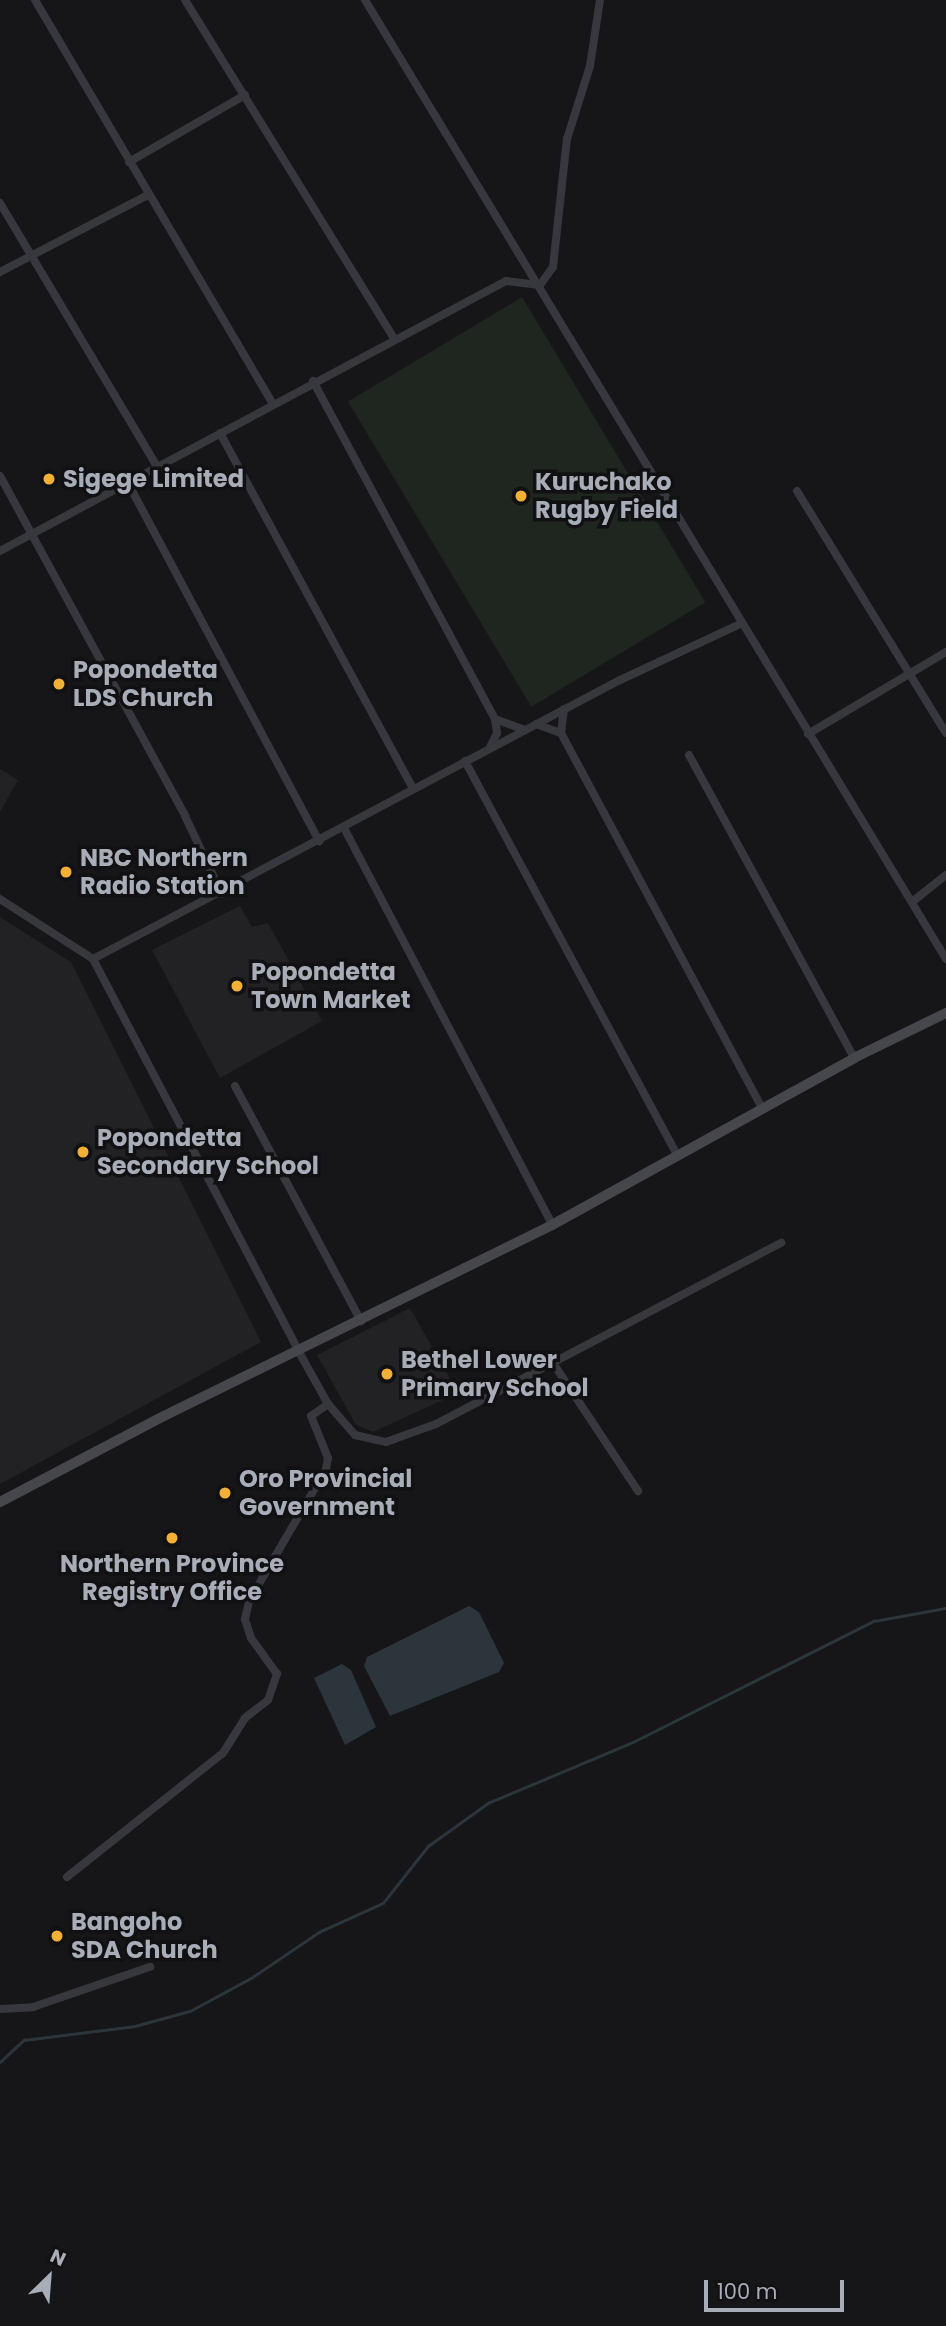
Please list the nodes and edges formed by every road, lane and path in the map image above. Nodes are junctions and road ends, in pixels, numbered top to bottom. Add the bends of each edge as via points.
1 (35, 0) edge
2 (185, 0) edge
3 (365, 0) edge
4 (600, 0) edge
5 (245, 96) junction
6 (129, 162) junction
7 (148, 195) junction
8 (0, 203) edge
9 (32, 255) junction
10 (0, 272) edge
11 (540, 285) junction
12 (394, 339) junction
13 (313, 381) junction
14 (272, 402) junction
15 (220, 433) junction
16 (158, 468) junction
17 (0, 476) edge
18 (129, 485) junction
19 (797, 491) dead end
20 (32, 535) junction
21 (0, 551) edge
22 (740, 624) junction
23 (946, 652) edge
24 (909, 673) junction
25 (564, 709) junction
26 (495, 719) junction
27 (536, 724) junction
28 (525, 730) junction
29 (561, 733) junction
30 (946, 733) edge
31 (808, 734) junction
32 (489, 749) junction
33 (689, 755) dead end
34 (465, 761) junction
35 (413, 789) junction
36 (344, 828) junction
37 (319, 841) junction
38 (946, 874) edge
39 (222, 894) junction
40 (0, 900) edge
41 (912, 902) junction
42 (93, 958) junction
43 (946, 959) edge
44 (946, 1013) edge
45 (855, 1058) junction
46 (235, 1086) dead end
47 (763, 1109) junction
48 (678, 1156) junction
49 (552, 1225) junction
50 (781, 1243) dead end
51 (361, 1321) junction
52 (299, 1352) junction
53 (553, 1363) junction
54 (328, 1404) junction
55 (638, 1491) dead end
56 (0, 1502) edge
57 (67, 1877) dead end
58 (150, 1967) dead end
59 (0, 2009) edge

1 - 6 street
2 - 5 street
3 - 11 street
4 - 11 street via 590,66 567,139 553,267
5 - 6 street
5 - 12 street
6 - 7 street
7 - 9 street
7 - 14 street
8 - 9 street
9 - 10 street
9 - 16 street
11 - 12 street via 506,281
11 - 22 street
12 - 13 street
13 - 14 street
13 - 26 street
14 - 15 street
15 - 16 street
15 - 35 street
16 - 18 street
17 - 20 street
18 - 20 street
18 - 37 street
19 - 24 street
20 - 21 street
20 - 39 street via 185,816
22 - 25 street
22 - 31 street
23 - 24 street
24 - 30 street
24 - 31 street
25 - 27 street
25 - 29 street
26 - 28 street
26 - 32 street via 496,733
27 - 28 street
27 - 29 street
28 - 32 street
29 - 47 street
31 - 41 street
32 - 34 street
33 - 45 street
34 - 35 street
34 - 48 street
35 - 36 street
36 - 37 street
36 - 49 street
37 - 39 street
38 - 41 street
39 - 42 street
40 - 42 street
41 - 43 street
42 - 52 street
44 - 45 main road
45 - 47 main road
46 - 51 street
47 - 48 main road
48 - 49 main road
49 - 51 main road
50 - 53 street
51 - 52 main road
52 - 54 street
52 - 56 main road
53 - 54 street via 436,1424 386,1441 355,1435
53 - 55 street
54 - 57 street via 311,1416 328,1458 326,1469 249,1601 245,1619 251,1638 277,1674 268,1700 246,1718 223,1753
58 - 59 street via 33,2007

